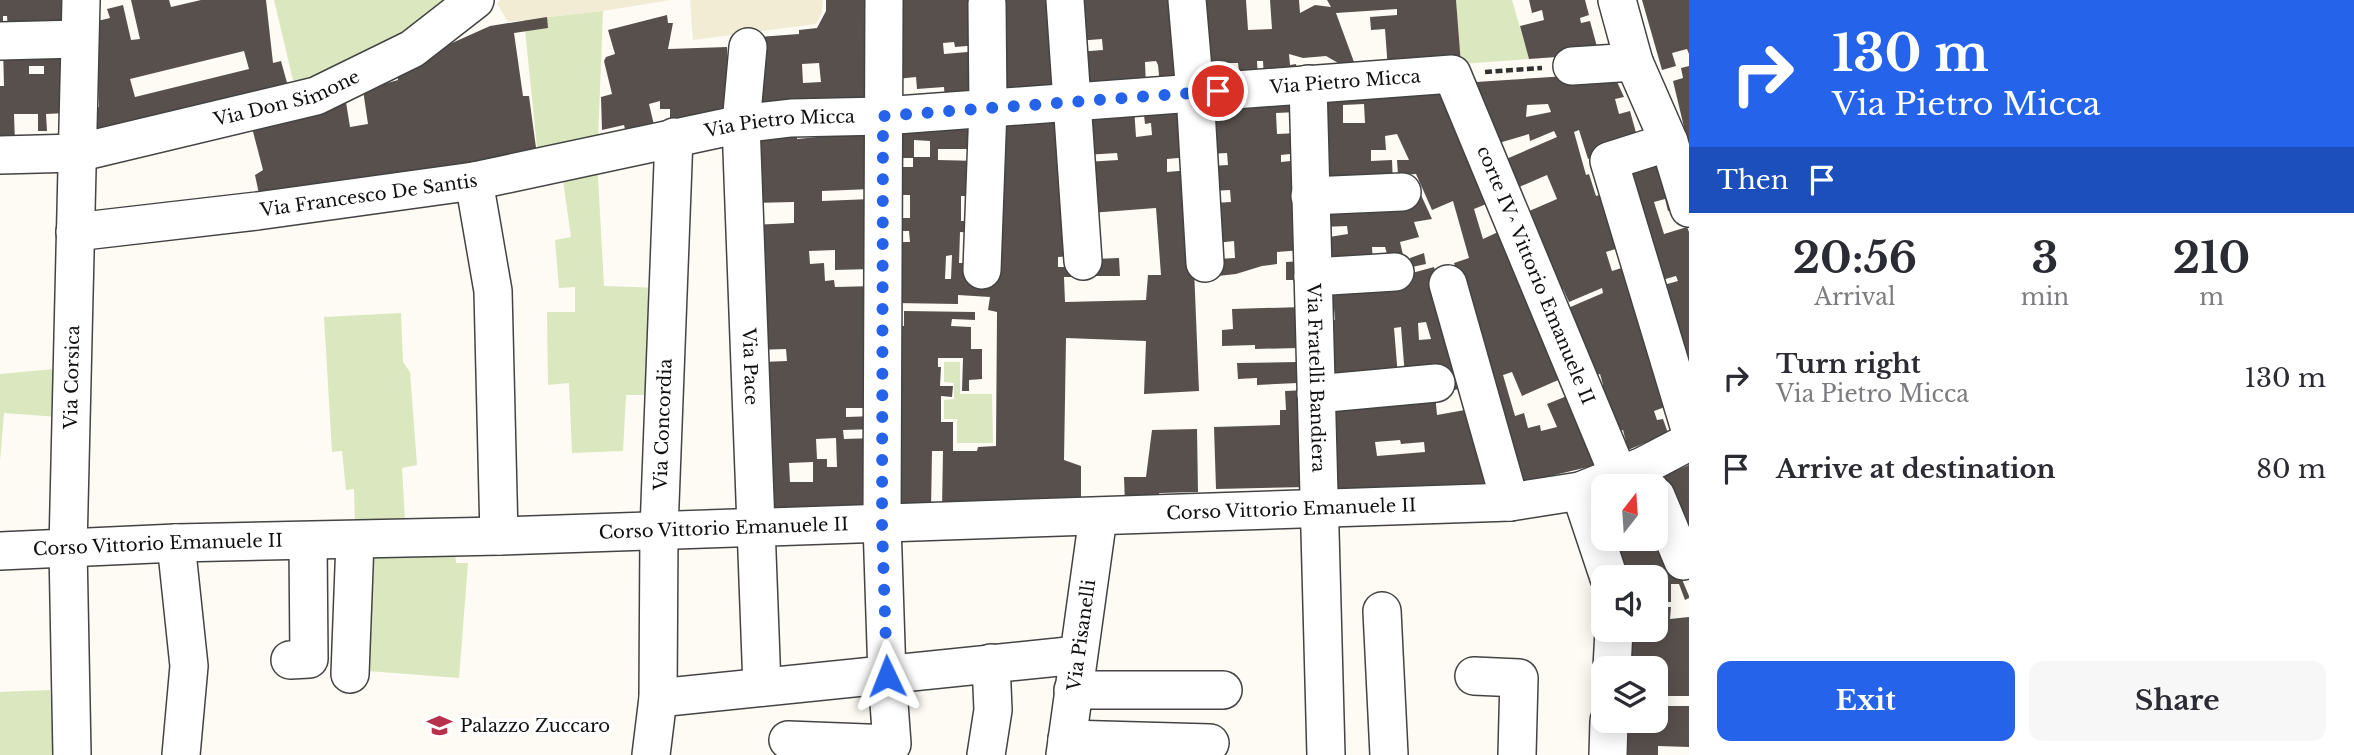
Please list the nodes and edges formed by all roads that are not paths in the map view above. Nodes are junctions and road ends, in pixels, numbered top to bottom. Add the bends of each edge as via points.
1 (81, 0) edge
2 (475, 0) edge
3 (884, 0) edge
4 (1065, 0) edge
5 (1187, 0) edge
6 (1617, 0) edge
7 (987, 4) dead end
8 (79, 39) junction
9 (0, 41) edge
10 (748, 47) dead end
11 (1634, 62) junction
12 (1572, 66) road end
13 (1452, 74) joint
14 (1308, 84) junction
15 (1195, 93) junction
16 (1072, 103) junction
17 (988, 108) junction
18 (883, 116) junction
19 (741, 124) junction
20 (674, 137) junction
21 (1669, 142) junction
22 (77, 153) junction
23 (0, 155) edge
24 (474, 181) junction
25 (1402, 192) dead end
26 (1310, 196) junction
27 (1689, 208) edge
28 (75, 232) junction
29 (1083, 261) dead end
30 (1205, 263) dead end
31 (982, 270) dead end
32 (1395, 272) dead end
33 (1313, 277) junction
34 (1448, 284) dead end
35 (1436, 383) dead end
36 (1316, 394) junction
37 (1689, 426) edge
38 (1689, 442) edge
39 (1639, 474) edge
40 (1650, 474) edge
41 (1591, 489) edge
42 (1580, 491) junction
43 (1510, 502) junction
44 (1319, 508) junction
45 (1098, 517) junction
46 (882, 524) junction
47 (755, 528) junction
48 (659, 530) junction
49 (1668, 532) edge
50 (499, 536) junction
51 (355, 541) junction
52 (308, 542) junction
53 (176, 543) junction
54 (68, 548) junction
55 (0, 551) edge
56 (1683, 561) dead end
57 (1605, 565) edge
58 (1381, 611) dead end
59 (1078, 655) junction
60 (290, 660) dead end
61 (992, 663) junction
62 (350, 674) dead end
63 (887, 676) junction
64 (1474, 676) dead end
65 (762, 687) junction
66 (1073, 690) junction
67 (1223, 690) dead end
68 (658, 698) junction
69 (1609, 733) edge
70 (788, 740) dead end
71 (1210, 743) dead end
72 (1066, 747) edge
73 (72, 755) edge
74 (181, 755) edge
75 (652, 755) edge
76 (986, 755) edge
77 (1326, 755) edge
78 (1389, 755) edge
79 (1517, 755) edge
80 (1608, 755) edge

1 - 8 street, Via Corsica
2 - 22 street, Via Don Simone via 412,49 316,96
3 - 18 street
4 - 16 street
5 - 15 street
6 - 11 street
7 - 17 street
8 - 9 street
8 - 22 street, Via Corsica
10 - 19 street, Via Pace
11 - 12 street
11 - 21 street
13 - 14 street, Via Pietro Micca
13 - 39 street, corte IV^ Vittorio Emanuele II
14 - 15 street, Via Pietro Micca
14 - 26 street, Via Fratelli Bandiera
15 - 16 street, Via Pietro Micca
15 - 30 street
16 - 17 street, Via Pietro Micca
16 - 29 street
17 - 18 street, Via Pietro Micca
17 - 31 street
18 - 19 street, Via Pietro Micca
18 - 46 street
19 - 20 street, Via Pietro Micca
19 - 47 street, Via Pace
20 - 24 street, Via Pietro Micca
20 - 48 street, Via Concordia
21 - 27 street
21 - 37 street via 1609,161
22 - 23 street, Via Don Simone
22 - 28 street, Via Corsica
24 - 28 street, Via Francesco De Santis
24 - 50 street, Via Francesco De Santis via 493,291
25 - 26 street
26 - 33 street, Via Fratelli Bandiera
28 - 54 street, Via Corsica
32 - 33 street
33 - 36 street, Via Fratelli Bandiera
34 - 43 street
35 - 36 street
36 - 44 street, Via Fratelli Bandiera
38 - 40 street, Corso Vittorio Emanuele II
41 - 42 street, Corso Vittorio Emanuele II
42 - 43 street, Corso Vittorio Emanuele II
42 - 57 street
43 - 44 street, Corso Vittorio Emanuele II
44 - 45 street, Corso Vittorio Emanuele II
44 - 77 street, Via Fratelli Bandiera
45 - 46 street, Corso Vittorio Emanuele II
45 - 59 street, Via Pisanelli
46 - 47 street, Corso Vittorio Emanuele II
46 - 63 street
47 - 48 street, Corso Vittorio Emanuele II
47 - 65 street, Via Pace
48 - 50 street, Corso Vittorio Emanuele II
48 - 68 street, Via Concordia
49 - 56 street, corte IV^ Vittorio Emanuele II
50 - 51 street, Corso Vittorio Emanuele II
51 - 52 street, Corso Vittorio Emanuele II
51 - 62 street
52 - 53 street, Corso Vittorio Emanuele II
52 - 60 street via 309,659
53 - 54 street, Corso Vittorio Emanuele II
53 - 74 street via 189,666
54 - 55 street, Corso Vittorio Emanuele II
54 - 73 street, Via Corsica
58 - 78 street
59 - 61 street
59 - 66 street, Via Pisanelli
61 - 63 street
61 - 76 street via 993,710
63 - 65 street
63 - 70 street via 892,744
64 - 79 street via 1519,678
65 - 68 street
66 - 67 street
66 - 72 street, Via Pisanelli
68 - 75 street, Via Concordia
69 - 80 street
71 - 72 street

